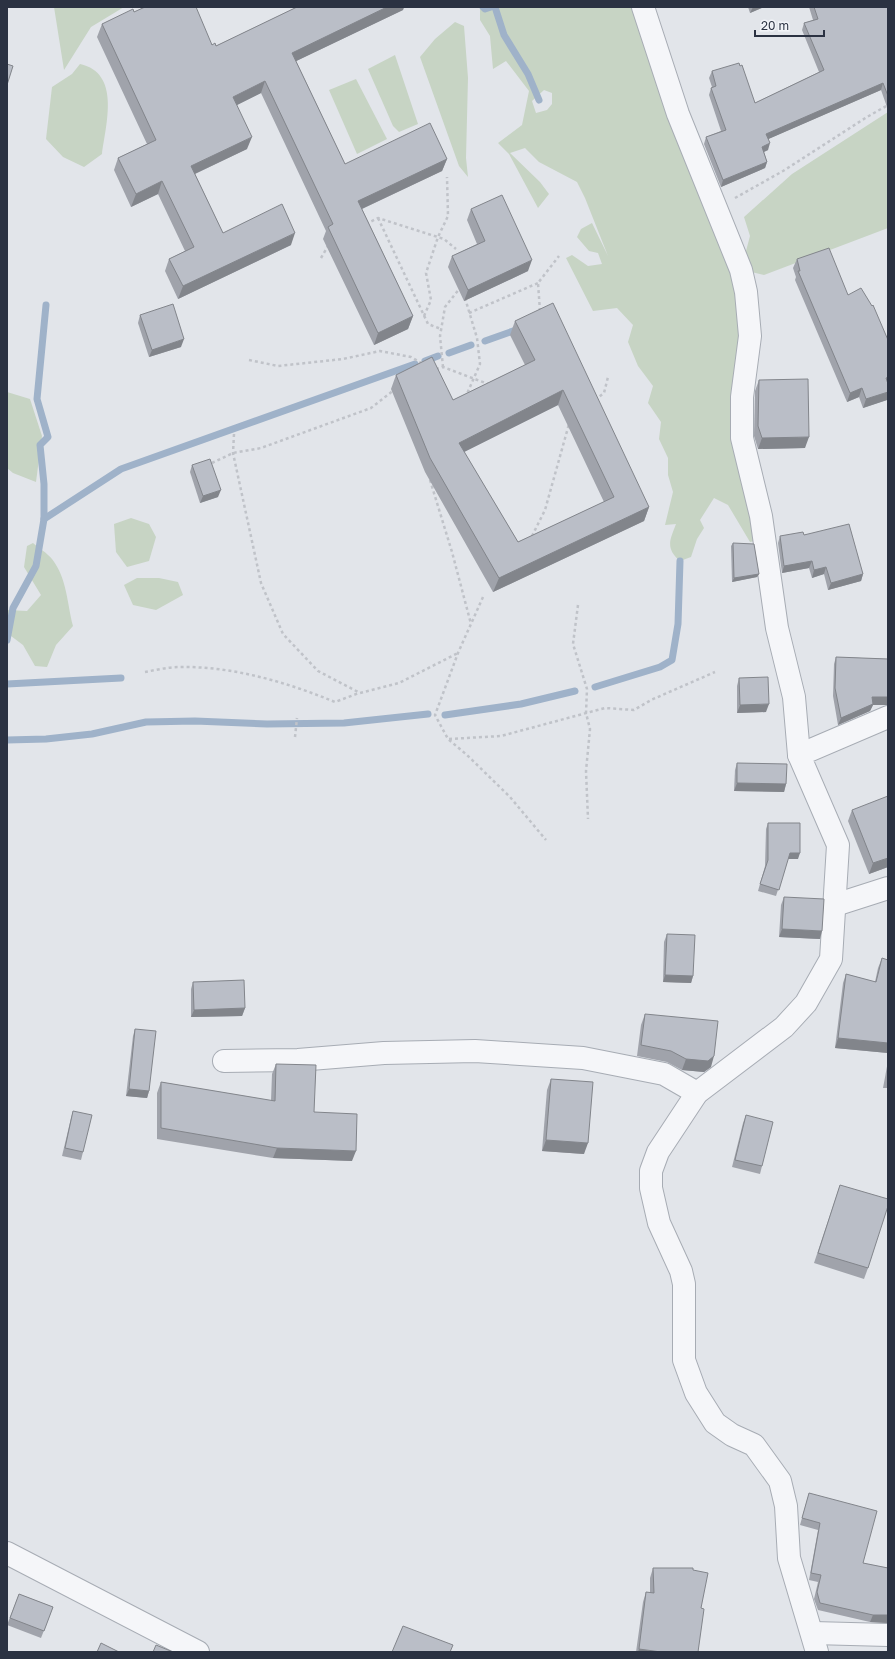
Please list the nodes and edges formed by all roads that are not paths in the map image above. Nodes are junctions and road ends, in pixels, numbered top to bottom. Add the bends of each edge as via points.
1 (642, 7) edge
2 (888, 717) edge
3 (798, 756) junction
4 (888, 888) edge
5 (835, 905) junction
6 (224, 1061) dead end
7 (697, 1093) junction
8 (7, 1553) edge
9 (888, 1635) edge
10 (815, 1642) edge
11 (198, 1652) edge

1 - 3 street via 678,114 718,208 741,270 746,292 750,336 742,397 742,438 761,516 783,656 794,696
2 - 3 street
3 - 5 street via 838,845
4 - 5 street
5 - 7 street via 830,959 806,1003 784,1027
6 - 7 street via 475,1051 583,1058 664,1074
7 - 10 street via 658,1152 651,1171 650,1188 659,1223 681,1270 684,1284 684,1360 696,1393 715,1422 732,1435 754,1445 780,1481 786,1506 789,1558
8 - 11 street
9 - 10 street

